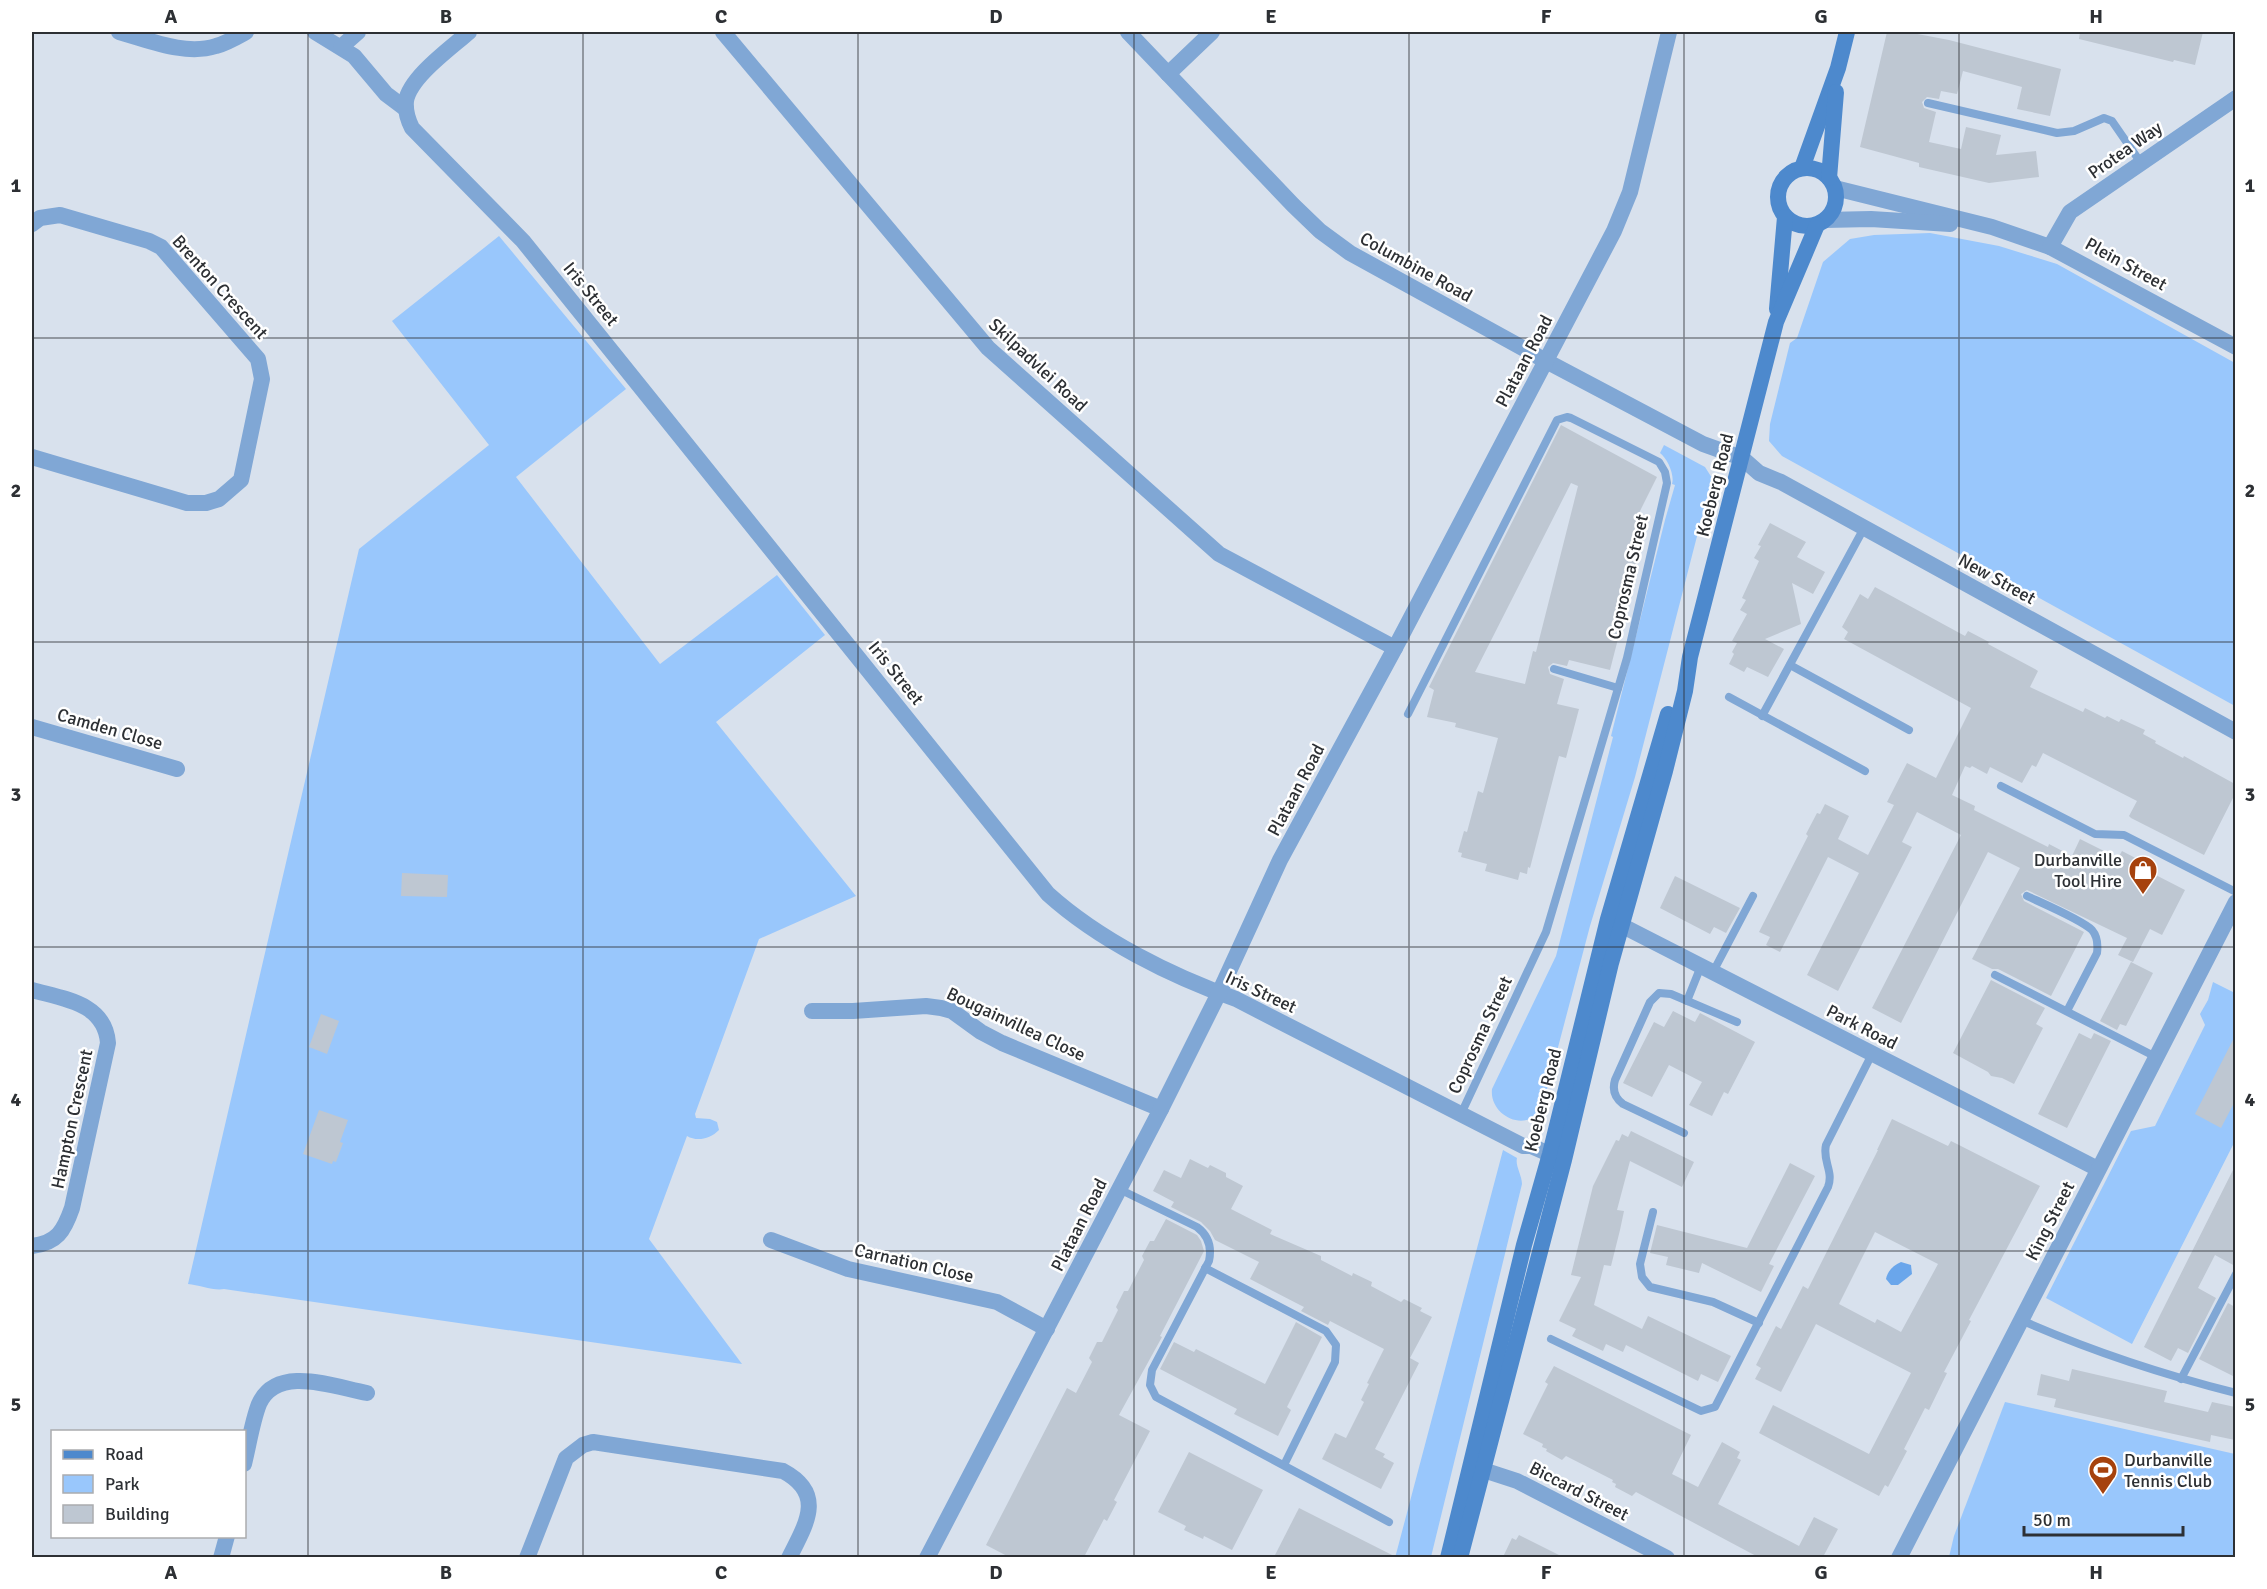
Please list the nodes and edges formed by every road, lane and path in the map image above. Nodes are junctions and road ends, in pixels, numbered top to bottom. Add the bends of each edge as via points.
1 (119, 32) edge
2 (246, 32) edge
3 (315, 32) edge
4 (358, 32) edge
5 (468, 32) edge
6 (723, 32) edge
7 (1128, 32) edge
8 (1212, 32) edge
9 (1669, 32) edge
10 (1847, 32) edge
11 (341, 47) junction
12 (1838, 68) junction
13 (1168, 74) junction
14 (2235, 98) edge
15 (1928, 103) dead end
16 (406, 109) junction
17 (2141, 163) junction
18 (1802, 168) junction
19 (1832, 183) junction
20 (1785, 217) junction
21 (1821, 223) junction
22 (32, 224) edge
23 (1992, 227) junction
24 (2050, 247) junction
25 (1776, 322) junction
26 (2235, 347) edge
27 (1546, 361) junction
28 (32, 457) edge
29 (1742, 458) junction
30 (1864, 528) junction
31 (1395, 648) junction
32 (1790, 665) junction
33 (1554, 669) dead end
34 (1618, 688) junction
35 (1729, 698) dead end
36 (1408, 714) dead end
37 (1762, 716) junction
38 (32, 727) edge
39 (1909, 730) dead end
40 (2235, 732) edge
41 (177, 769) dead end
42 (1864, 771) dead end
43 (2001, 786) dead end
44 (2235, 892) edge
45 (1753, 896) dead end
46 (2027, 896) dead end
47 (2235, 902) edge
48 (1615, 922) junction
49 (1707, 969) junction
50 (1995, 975) dead end
51 (32, 990) edge
52 (1219, 993) junction
53 (1687, 1001) junction
54 (812, 1011) dead end
55 (2067, 1011) junction
56 (1737, 1022) dead end
57 (1872, 1054) junction
58 (2156, 1057) junction
59 (1161, 1109) junction
60 (1461, 1114) junction
61 (1684, 1133) dead end
62 (1557, 1157) junction
63 (2098, 1169) junction
64 (1119, 1189) junction
65 (1653, 1212) dead end
66 (771, 1240) dead end
67 (32, 1246) edge
68 (1205, 1268) junction
69 (2235, 1274) edge
70 (2021, 1320) junction
71 (1759, 1323) junction
72 (1047, 1329) junction
73 (1551, 1339) dead end
74 (2181, 1379) junction
75 (367, 1393) dead end
76 (2235, 1393) edge
77 (246, 1456) edge
78 (1284, 1465) junction
79 (1477, 1468) junction
80 (1389, 1522) dead end
81 (226, 1538) edge
82 (221, 1557) edge
83 (527, 1557) edge
84 (789, 1557) edge
85 (928, 1557) edge
86 (1448, 1557) edge
87 (1460, 1557) edge
88 (1667, 1557) edge
89 (1899, 1557) edge

1 - 2 street via 192,49 215,47
3 - 11 street
4 - 11 street
5 - 16 street via 413,84
6 - 31 street, Skilpadvlei Road via 988,348 1219,554
7 - 13 street, Columbine Road
8 - 13 street
9 - 27 street, Plataan Road via 1625,205
10 - 12 main road
11 - 16 street
12 - 18 main road
12 - 19 main road
13 - 27 street, Columbine Road via 1320,231 1350,253
14 - 17 street, Protea Way
15 - 17 lane via 2057,133 2074,131 2104,118 2112,121
16 - 52 street, Iris Street via 412,128 523,241 1048,894 1084,925
17 - 24 street, Protea Way via 2070,212
18 - 19 main road via 1817,170
18 - 20 main road via 1786,176 1779,188 1779,206
19 - 21 main road via 1835,206
19 - 23 street, Plein Street
20 - 21 main road via 1807,227
20 - 25 main road, Koeberg Road
21 - 23 street, Plein Street via 1871,219
21 - 25 main road, Koeberg Road
22 - 28 street, Brenton Crescent via 60,214 161,247 258,359 261,379 240,480 219,499 187,503
23 - 24 street, Plein Street
24 - 26 street, Plein Street
25 - 29 main road, Koeberg Road
27 - 29 street, Columbine Road via 1703,444
27 - 31 street, Plataan Road
29 - 30 street, New Street via 1759,473
29 - 48 main road, Koeberg Road via 1690,657 1672,700
30 - 32 lane
30 - 40 street, New Street
31 - 52 street, Plataan Road via 1280,860
32 - 37 lane
32 - 39 lane
33 - 34 lane
34 - 36 lane, Coprosma Street via 1666,477 1659,462 1566,417 1557,420
34 - 60 lane, Coprosma Street via 1546,932
35 - 37 lane
37 - 42 lane
38 - 41 street, Camden Close
43 - 44 lane via 2095,834 2124,835
45 - 49 lane
46 - 55 lane via 2085,926 2096,937 2097,953
47 - 58 street, King Street
48 - 49 street, Park Road
48 - 62 main road, Koeberg Road via 1592,1038
49 - 53 lane
49 - 57 street, Park Road
50 - 55 lane
51 - 67 street, Hampton Crescent via 94,1011 102,1021 108,1043 66,1225 46,1244
52 - 59 street, Plataan Road
52 - 60 street, Iris Street
53 - 56 lane
53 - 61 lane via 1665,992 1653,997 1614,1086 1623,1104
54 - 59 street, Bougainvillea Close via 926,1006 952,1011 1002,1043
55 - 58 lane
57 - 63 street, Park Road
57 - 71 lane via 1826,1145 1831,1176 1828,1187
58 - 63 street, King Street
59 - 64 street, Plataan Road
60 - 62 street, Iris Street via 1523,1146
62 - 79 main road, Koeberg Road
63 - 70 street, King Street
64 - 68 lane via 1203,1232 1211,1252
64 - 72 street, Plataan Road
65 - 71 lane via 1640,1264 1645,1282 1656,1290 1713,1302
66 - 72 street, Carnation Close via 848,1269 997,1302
68 - 78 lane via 1326,1331 1336,1345 1335,1362
68 - 78 lane via 1152,1370 1152,1391 1161,1402
69 - 74 lane
70 - 74 lane via 2087,1348
70 - 89 street, King Street
71 - 73 lane via 1718,1403 1706,1411
72 - 85 street, Plataan Road
74 - 76 lane
75 - 77 street via 300,1380 280,1383 260,1403
78 - 80 lane
79 - 86 main road, Koeberg Road
79 - 87 main road, Koeberg Road
79 - 88 street, Biccard Street via 1517,1481
81 - 82 street
83 - 84 street via 566,1458 593,1442 783,1471 796,1478 809,1498 809,1513

